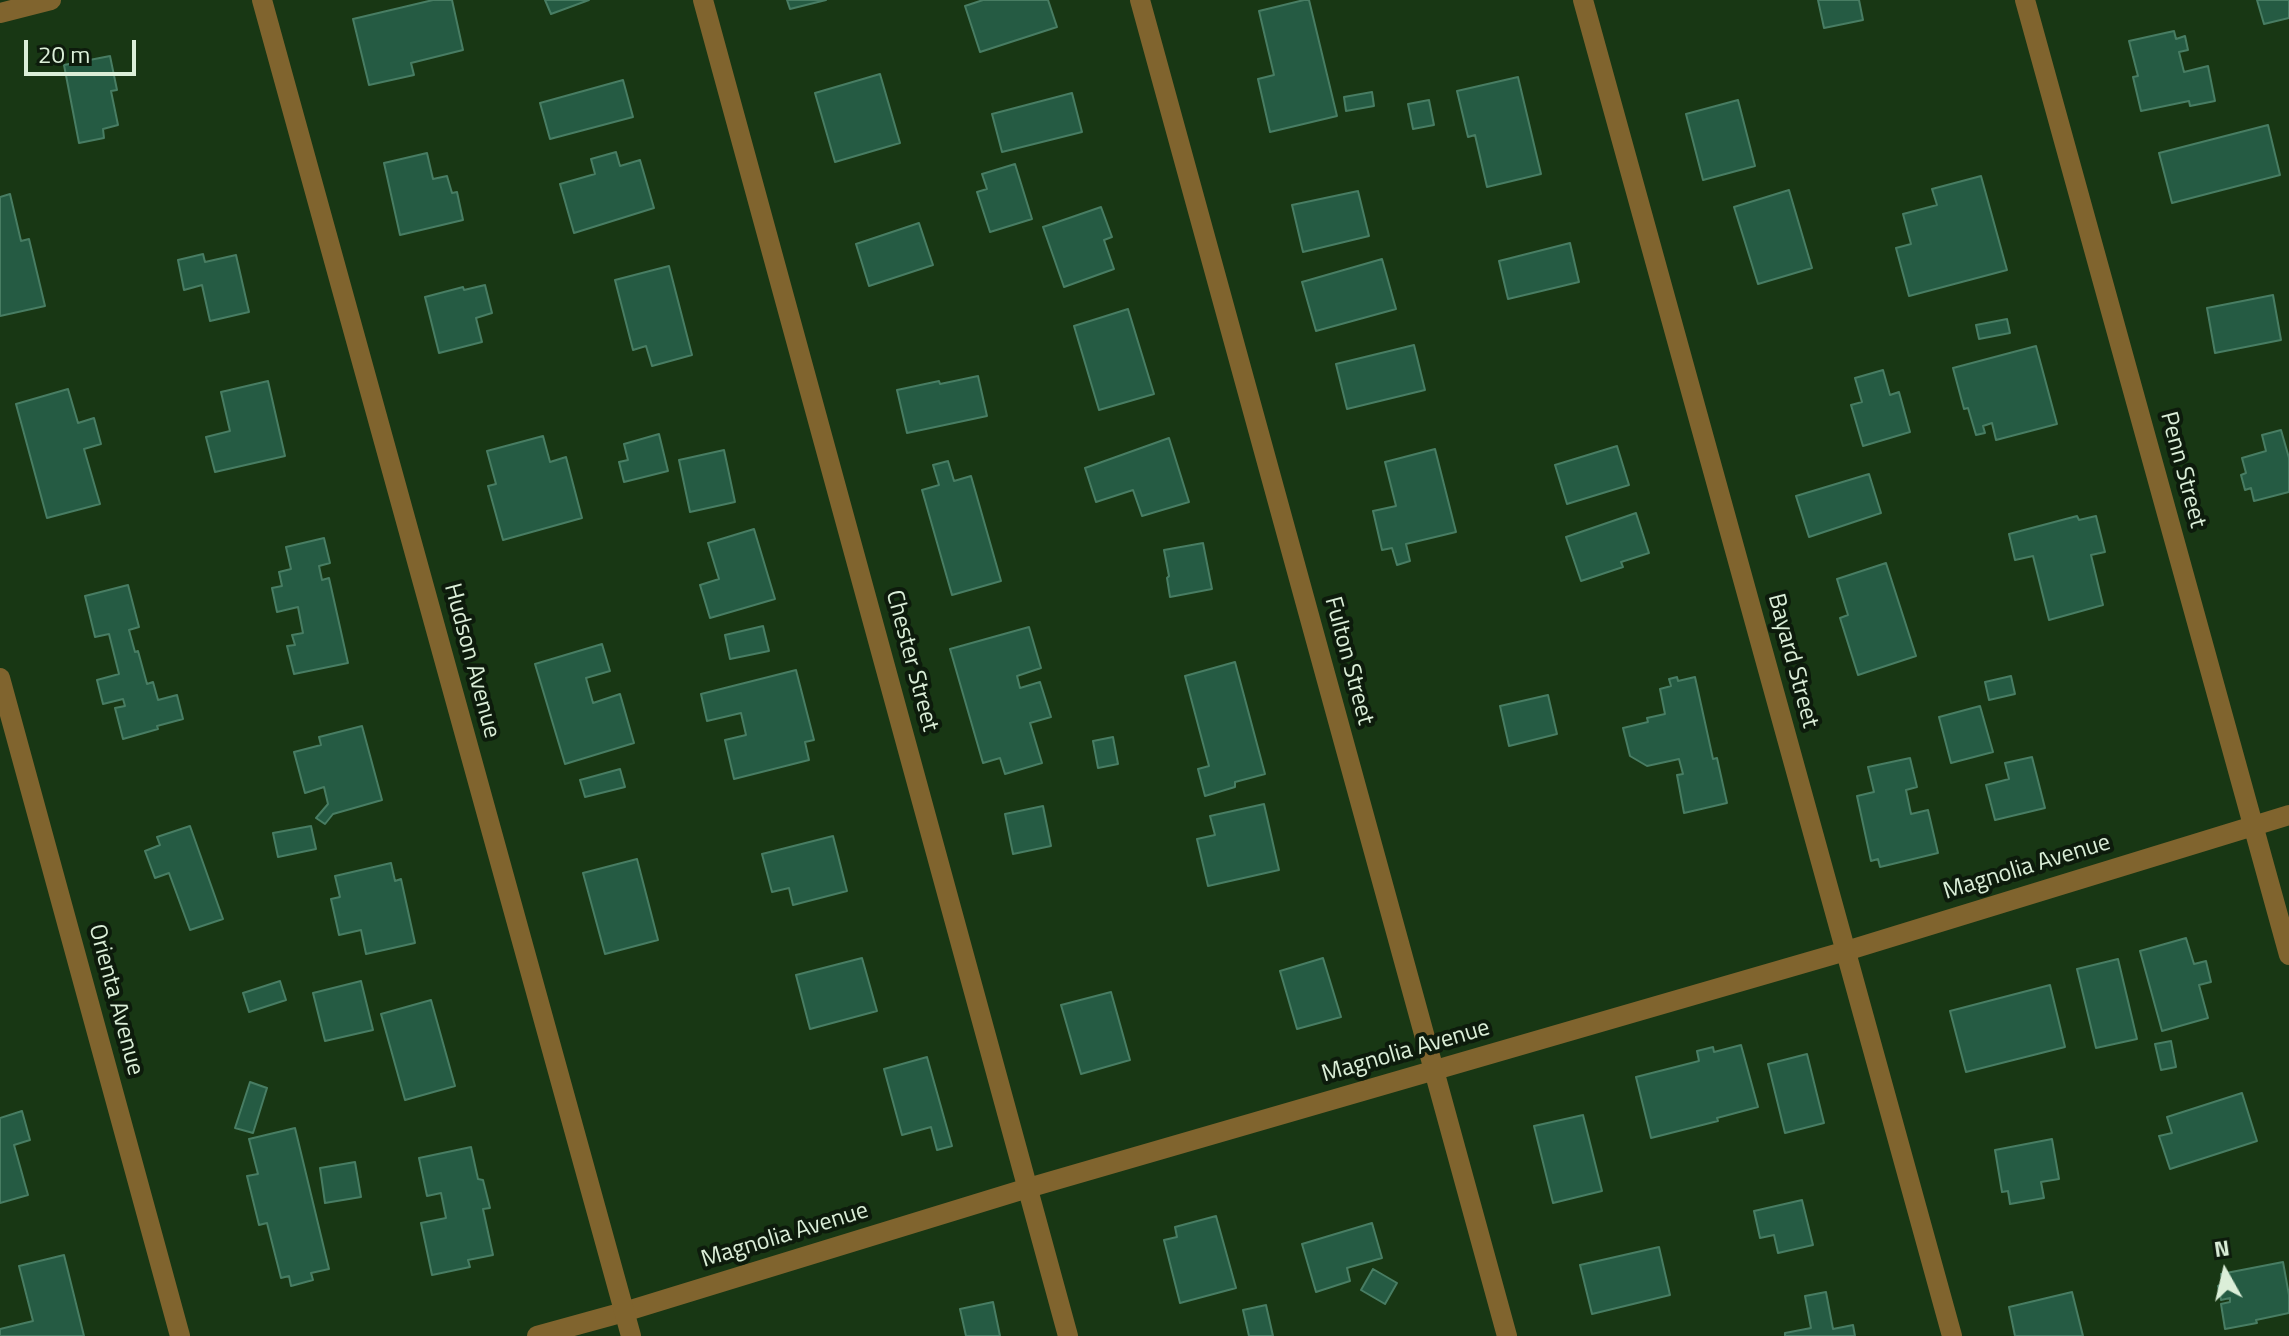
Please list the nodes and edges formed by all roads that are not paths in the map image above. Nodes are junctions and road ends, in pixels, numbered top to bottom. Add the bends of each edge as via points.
1 (51, 0) edge
2 (262, 0) edge
3 (703, 0) edge
4 (1140, 0) edge
5 (1583, 0) edge
6 (2025, 0) edge
7 (0, 13) edge
8 (0, 678) edge
9 (2289, 815) edge
10 (2253, 825) junction
11 (1846, 951) junction
12 (2289, 955) edge
13 (1433, 1071) junction
14 (1028, 1188) junction
15 (624, 1312) junction
16 (180, 1336) edge
17 (537, 1336) edge
18 (631, 1336) edge
19 (1068, 1336) edge
20 (1507, 1336) edge
21 (1952, 1336) edge

1 - 7 street
2 - 15 street, Hudson Avenue
3 - 14 street, Chester Street
4 - 13 street, Fulton Street
5 - 11 street, Bayard Street
6 - 10 street, Penn Street
8 - 16 street, Orienta Avenue
9 - 10 street, Magnolia Avenue
10 - 11 street, Magnolia Avenue
10 - 12 street, Penn Street
11 - 13 street, Magnolia Avenue
11 - 21 street, Bayard Street
13 - 14 street, Magnolia Avenue
13 - 20 street, Fulton Street
14 - 15 street, Magnolia Avenue
14 - 19 street, Chester Street
15 - 17 street, Magnolia Avenue
15 - 18 street, Hudson Avenue

